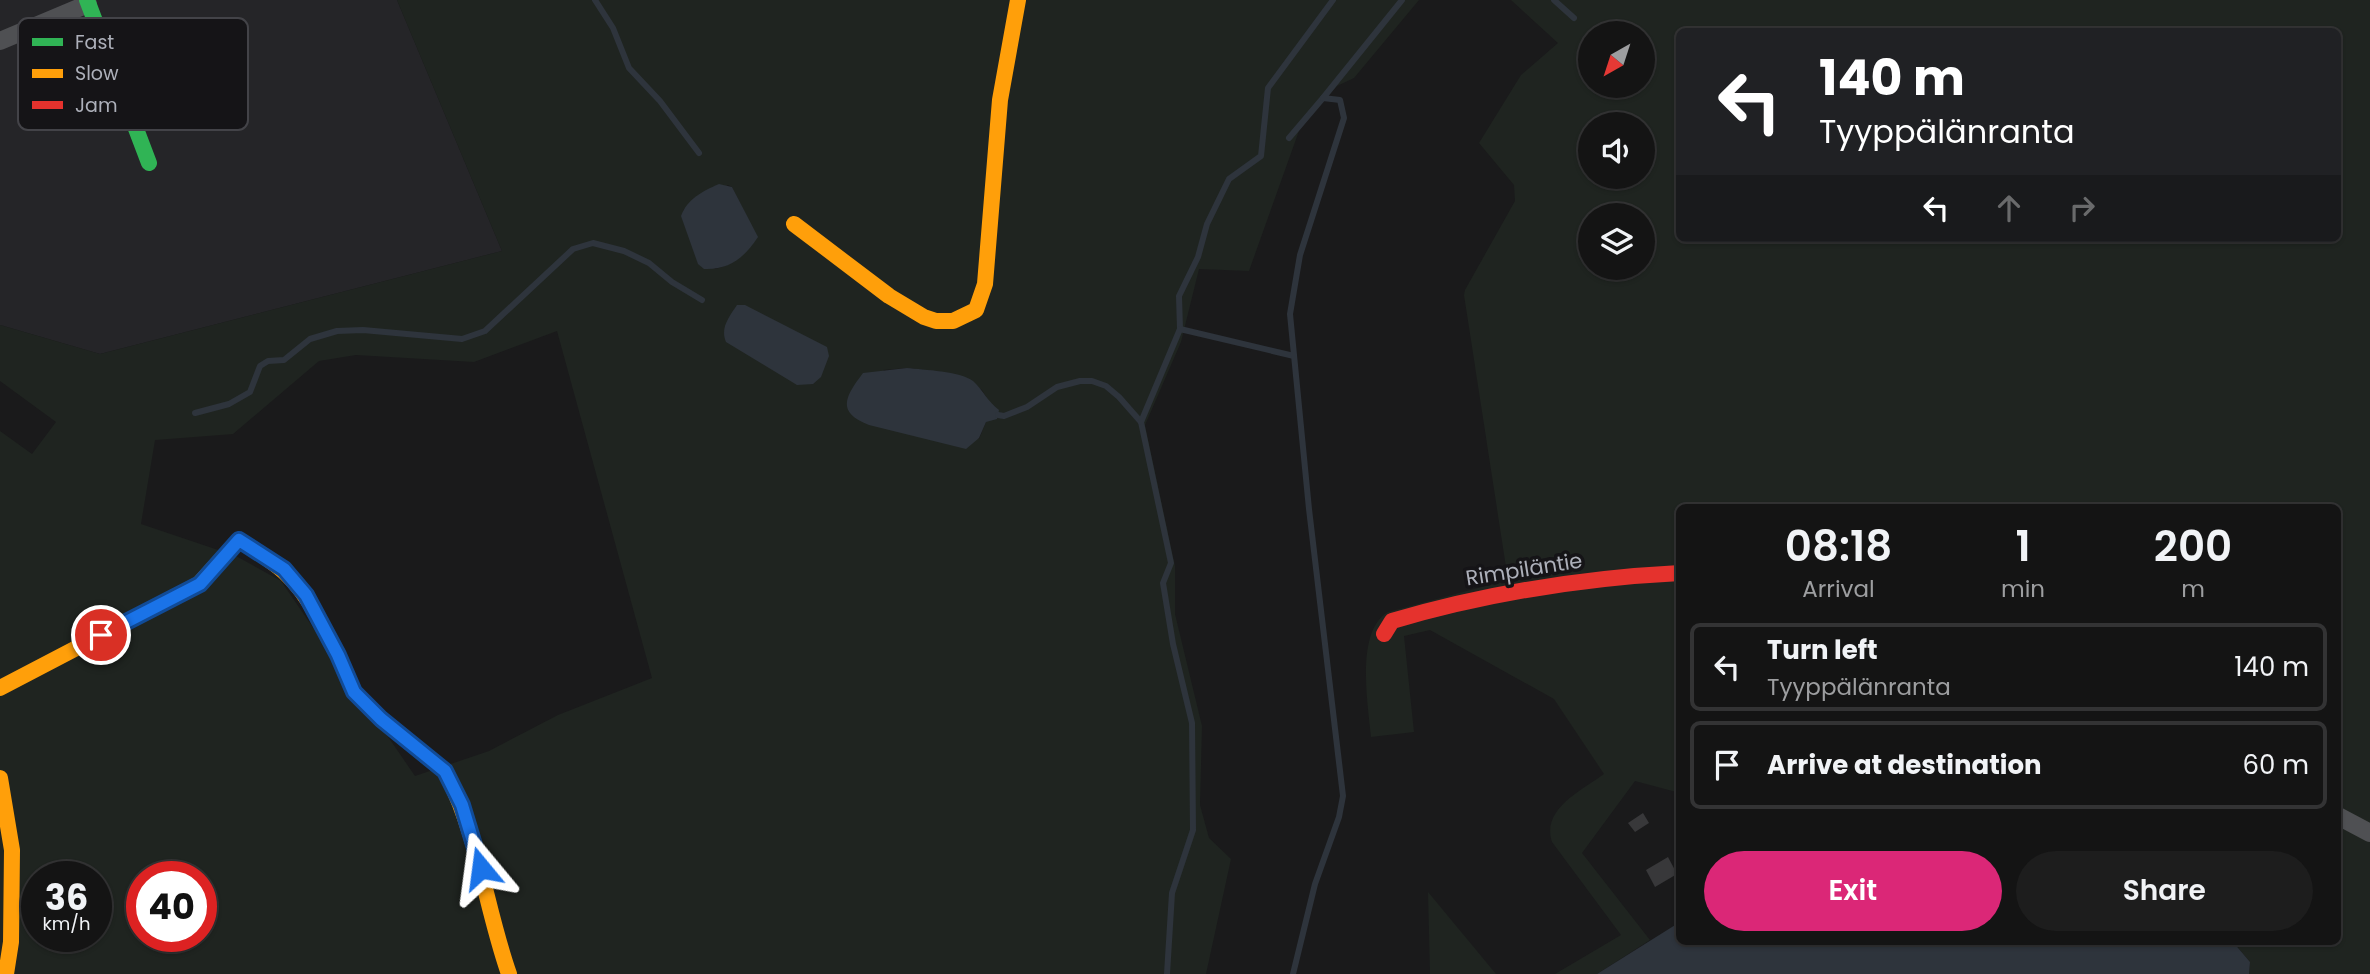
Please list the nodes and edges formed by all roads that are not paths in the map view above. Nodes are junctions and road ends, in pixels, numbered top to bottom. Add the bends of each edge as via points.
1 (1018, 0) edge
2 (88, 2) edge
3 (52, 18) edge
4 (18, 33) edge
5 (0, 41) edge
6 (136, 130) edge
7 (149, 163) dead end
8 (794, 224) dead end
9 (1676, 573) edge
10 (1384, 634) dead end
11 (0, 688) edge
12 (0, 778) edge
13 (2341, 818) edge
14 (2370, 833) edge
15 (6, 974) edge
16 (509, 974) edge

1 - 8 street via 1000,100 985,284 976,310 956,321 913,312
2 - 3 street
4 - 5 street
6 - 7 street
9 - 10 street, Rimpiläntie via 1553,584 1470,600 1392,621
11 - 16 street via 200,584 239,540 284,569 306,595 354,692 445,771 462,805
12 - 15 street via 12,850
13 - 14 street

